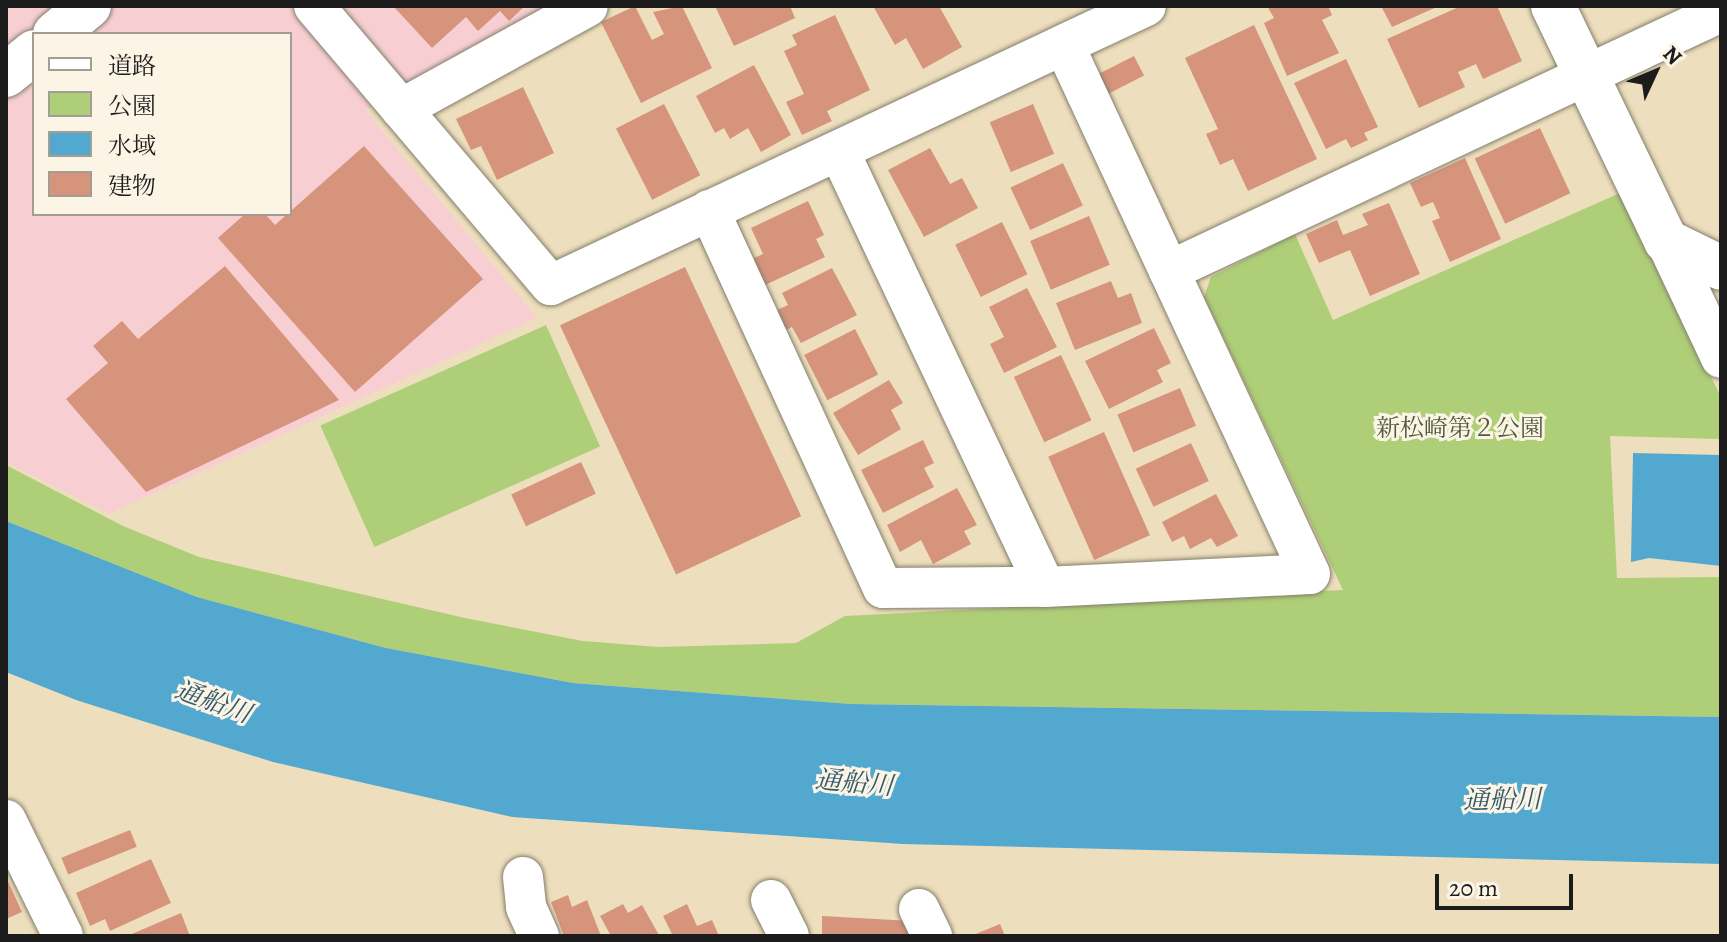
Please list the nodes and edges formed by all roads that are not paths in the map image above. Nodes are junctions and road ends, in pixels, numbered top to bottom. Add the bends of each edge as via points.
1 (89, 6) edge
2 (314, 6) edge
3 (588, 6) edge
4 (1146, 6) edge
5 (1553, 6) edge
6 (1721, 12) edge
7 (57, 32) edge
8 (1064, 45) junction
9 (32, 54) edge
10 (6, 75) edge
11 (1586, 78) junction
12 (401, 109) junction
13 (839, 151) junction
14 (709, 210) junction
15 (1666, 241) junction
16 (1721, 268) edge
17 (1169, 271) junction
18 (1721, 358) edge
19 (1045, 587) junction
20 (6, 820) edge
21 (523, 877) dead end
22 (771, 900) dead end
23 (63, 936) edge
24 (539, 936) edge
25 (789, 936) edge

1 - 7 street
2 - 12 street
3 - 12 street
4 - 8 street
5 - 11 street
6 - 11 street
8 - 13 street
8 - 17 street
9 - 10 street
11 - 15 street
11 - 17 street
12 - 14 street via 551,285
13 - 14 street
13 - 19 street
14 - 19 street via 883,588
15 - 16 street
15 - 18 street
17 - 19 street via 1310,574
20 - 23 street
21 - 24 street via 526,907
22 - 25 street

